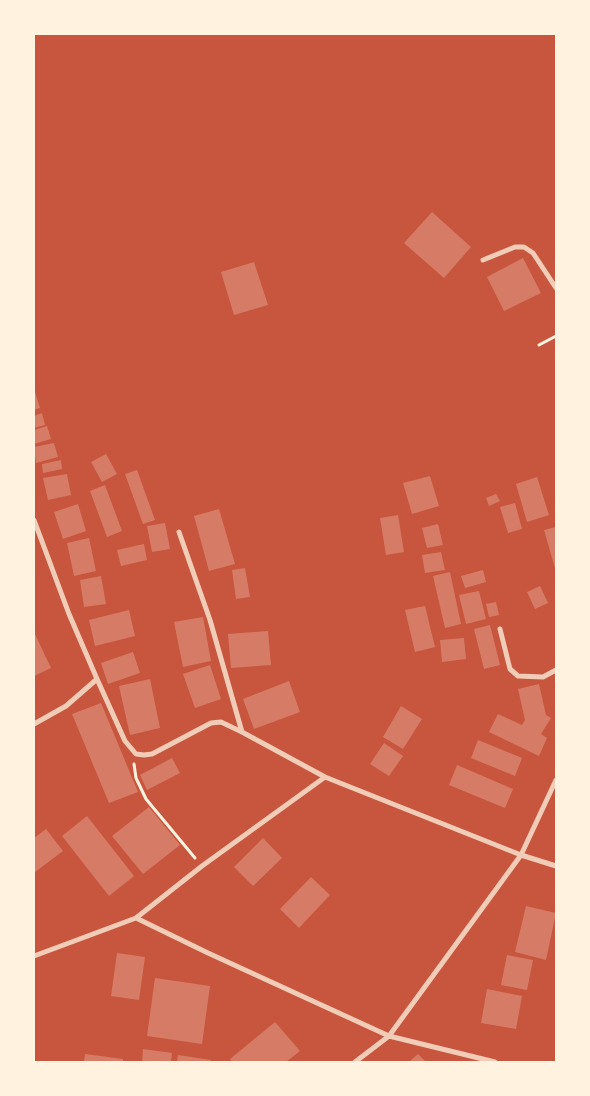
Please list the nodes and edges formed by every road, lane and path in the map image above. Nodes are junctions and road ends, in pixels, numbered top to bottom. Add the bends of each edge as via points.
1 (483, 260) dead end
2 (556, 288) edge
3 (556, 336) edge
4 (539, 345) dead end
5 (34, 520) edge
6 (179, 532) dead end
7 (500, 629) dead end
8 (556, 670) edge
9 (97, 679) junction
10 (34, 724) edge
11 (242, 732) junction
12 (136, 754) junction
13 (325, 777) junction
14 (556, 780) edge
15 (521, 855) junction
16 (202, 866) junction
17 (556, 866) edge
18 (136, 918) junction
19 (34, 956) edge
20 (389, 1036) junction
21 (355, 1062) edge
22 (495, 1062) edge

1 - 2 street via 515,247 524,247 533,253
3 - 4 path
5 - 9 street
6 - 11 street via 210,620
7 - 8 street via 510,669 518,676 543,677
9 - 10 street via 66,706
9 - 12 street via 125,741
11 - 12 street via 221,722 211,723 152,754
11 - 13 street
12 - 16 path via 134,768 146,799
13 - 15 street
13 - 16 street
14 - 15 street
15 - 17 street
15 - 20 street
16 - 18 street
18 - 19 street
18 - 20 street
20 - 21 street
20 - 22 street

